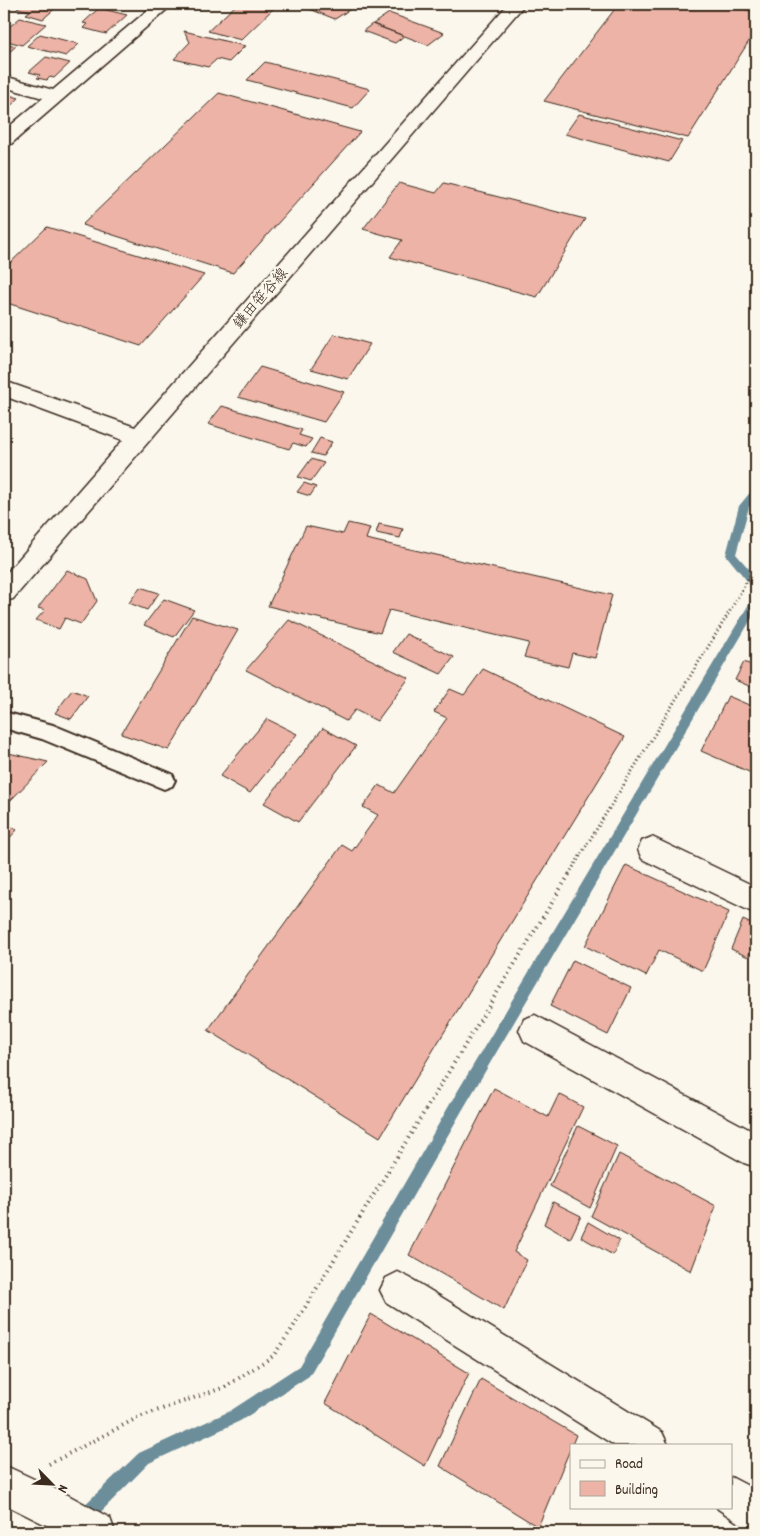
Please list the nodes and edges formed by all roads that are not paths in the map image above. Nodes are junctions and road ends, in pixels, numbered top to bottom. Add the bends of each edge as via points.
1 (165, 4) edge
2 (517, 4) edge
3 (4, 81) edge
4 (54, 96) junction
5 (4, 140) edge
6 (4, 388) edge
7 (138, 437) junction
8 (4, 592) edge
9 (4, 720) edge
10 (164, 780) dead end
11 (652, 850) dead end
12 (756, 902) edge
13 (535, 1030) dead end
14 (756, 1151) edge
15 (398, 1290) dead end
16 (647, 1444) edge
17 (6, 1485) edge
18 (732, 1497) edge
19 (756, 1511) edge
20 (96, 1532) edge

1 - 4 street
2 - 7 street, 鎌田笹谷線
3 - 4 street
4 - 5 street
6 - 7 street
7 - 8 street, 鎌田笹谷線
9 - 10 lane via 46,731
11 - 12 street
13 - 14 street
15 - 16 street
17 - 20 street via 56,1508
18 - 19 street

